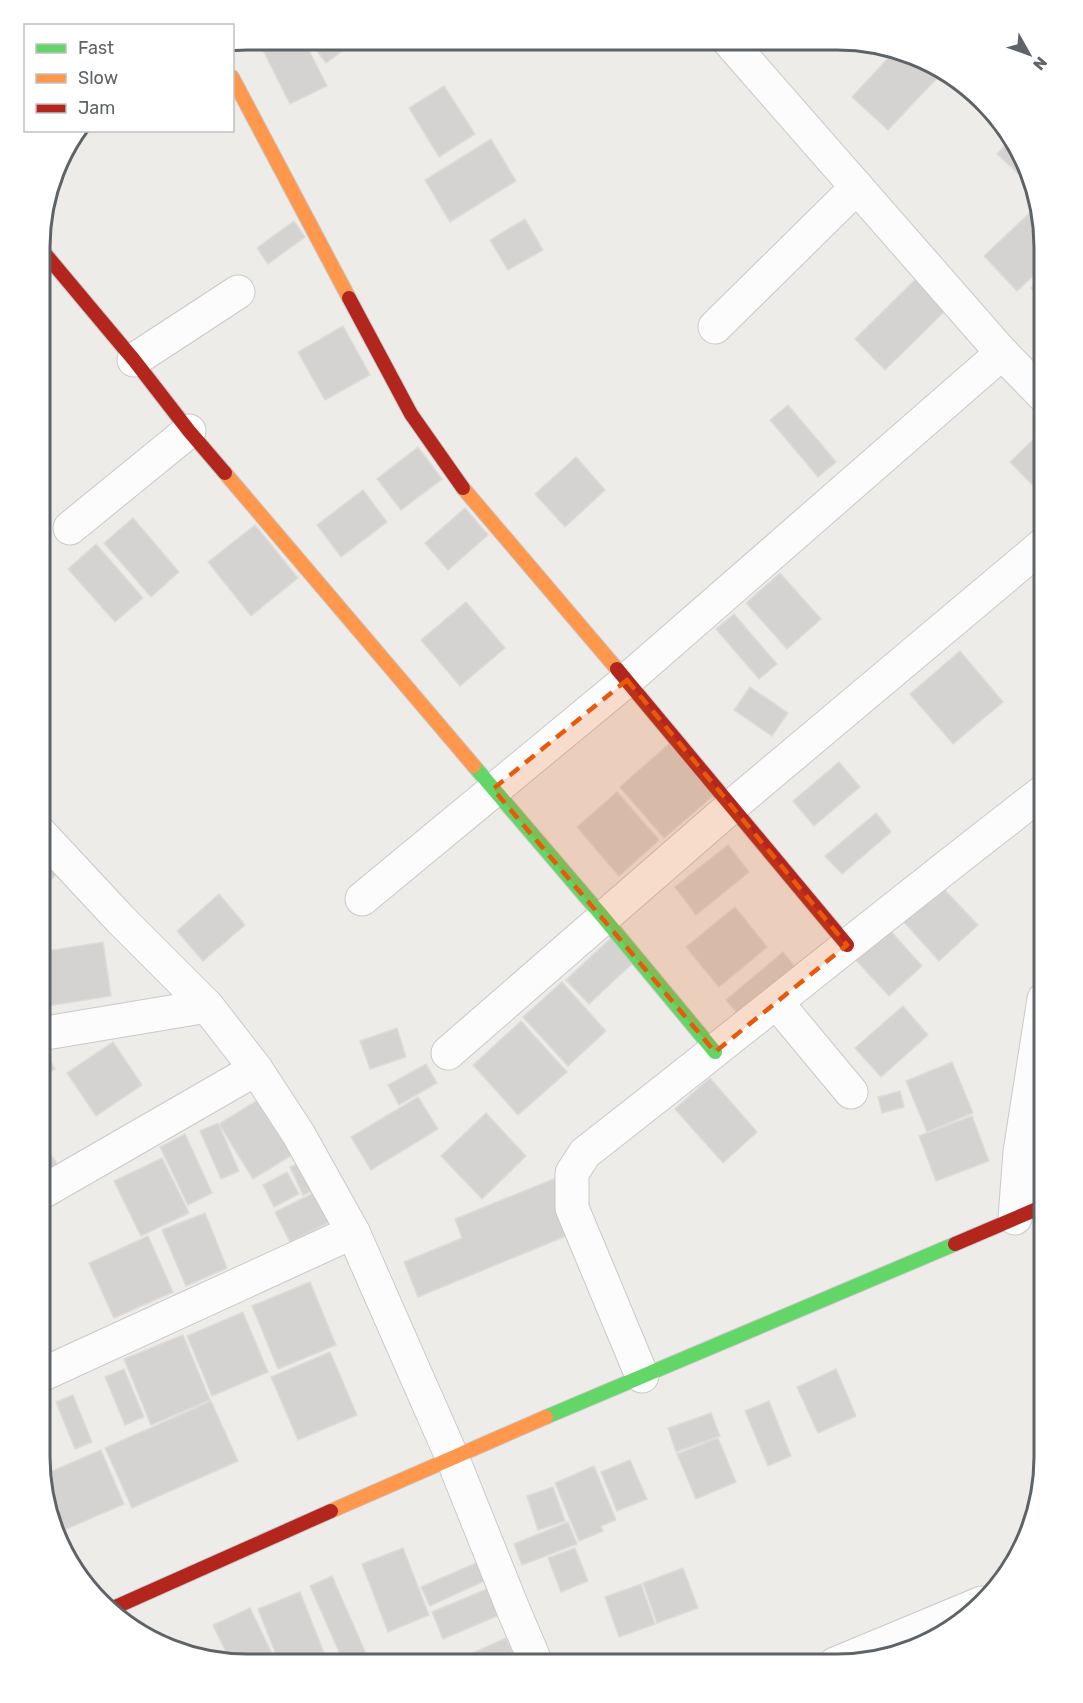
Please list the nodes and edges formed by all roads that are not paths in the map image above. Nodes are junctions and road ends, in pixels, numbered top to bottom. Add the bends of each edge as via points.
1 (737, 50) edge
2 (234, 81) edge
3 (857, 187) junction
4 (50, 260) edge
5 (238, 292) dead end
6 (715, 327) dead end
7 (1002, 353) junction
8 (134, 360) junction
9 (1034, 386) edge
10 (189, 431) junction
11 (70, 528) dead end
12 (1034, 553) edge
13 (627, 680) junction
14 (493, 789) junction
15 (1034, 799) edge
16 (732, 806) junction
17 (50, 844) edge
18 (362, 899) dead end
19 (603, 917) junction
20 (847, 945) junction
21 (777, 1003) junction
22 (207, 1006) junction
23 (50, 1032) edge
24 (715, 1052) junction
25 (448, 1053) dead end
26 (1033, 1067) edge
27 (256, 1069) junction
28 (851, 1092) dead end
29 (50, 1188) edge
30 (1029, 1212) edge
31 (353, 1232) junction
32 (50, 1371) edge
33 (642, 1376) junction
34 (452, 1457) junction
35 (118, 1606) edge
36 (955, 1614) edge
37 (866, 1651) edge
38 (532, 1654) edge

1 - 3 street
2 - 13 street via 411,414 456,480
3 - 6 street
3 - 7 street
4 - 8 street
5 - 8 street
7 - 9 street
7 - 13 street
8 - 10 street
10 - 11 street
10 - 14 street
12 - 16 street
13 - 14 street
13 - 16 street
14 - 18 street
14 - 19 street
15 - 20 street
16 - 19 street
16 - 20 street
17 - 22 street
19 - 24 street
19 - 25 street
20 - 21 street
21 - 24 street
21 - 28 street
22 - 23 street
22 - 27 street
24 - 33 street via 585,1152 572,1173 572,1208
26 - 30 street via 1020,1152
27 - 29 street
27 - 31 street via 299,1135
30 - 33 street
31 - 32 street
31 - 34 street
33 - 34 street
34 - 35 street
34 - 38 street
36 - 37 street

